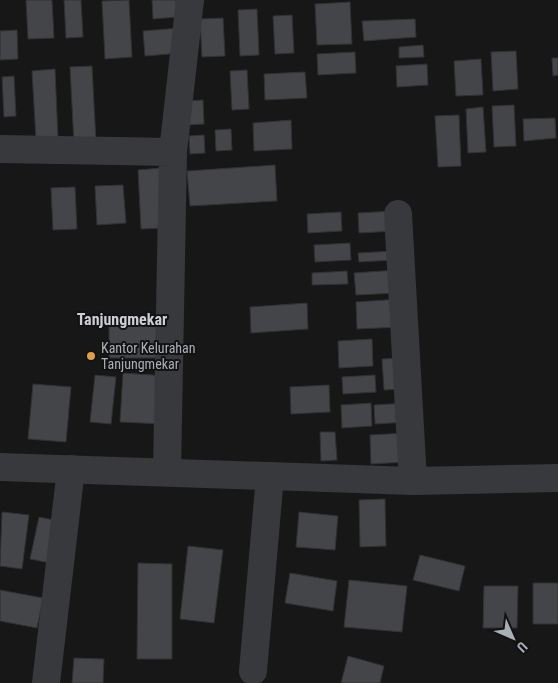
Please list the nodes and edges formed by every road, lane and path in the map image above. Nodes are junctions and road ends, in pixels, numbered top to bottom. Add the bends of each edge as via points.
1 (190, 0) edge
2 (0, 149) edge
3 (173, 152) junction
4 (398, 214) dead end
5 (0, 466) edge
6 (71, 469) junction
7 (167, 472) junction
8 (270, 476) junction
9 (558, 478) edge
10 (413, 481) junction
11 (252, 671) dead end
12 (46, 683) edge

1 - 3 street
2 - 3 street
3 - 7 street
4 - 10 street
5 - 6 street
6 - 7 street
6 - 12 street
7 - 8 street
8 - 10 street
8 - 11 street
9 - 10 street

